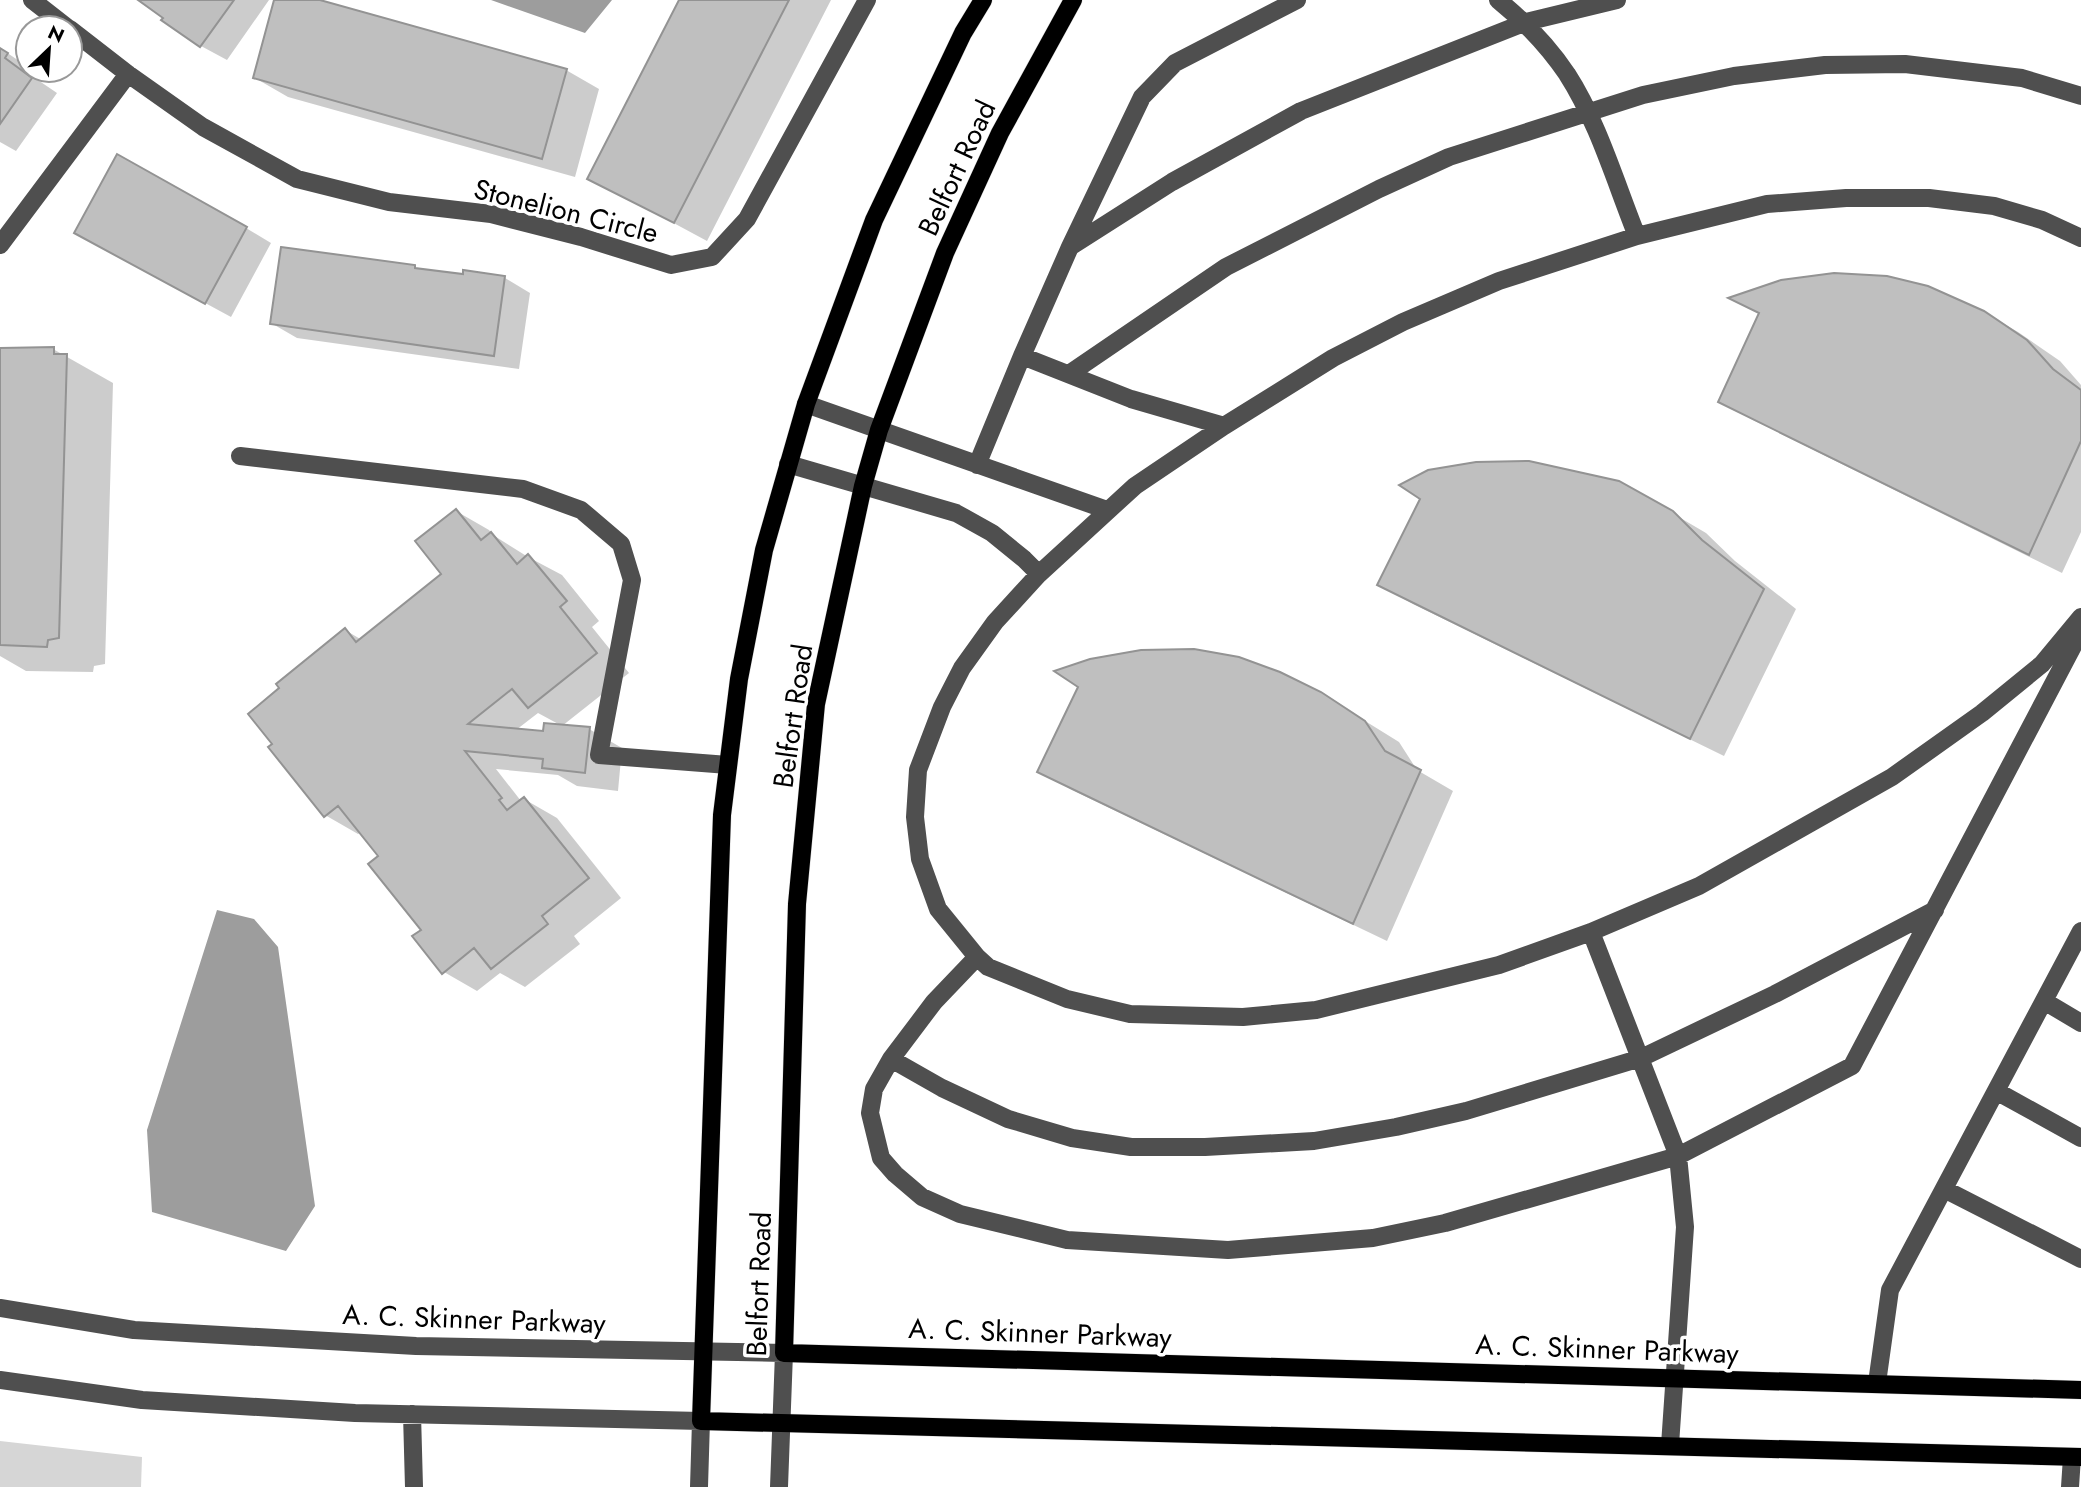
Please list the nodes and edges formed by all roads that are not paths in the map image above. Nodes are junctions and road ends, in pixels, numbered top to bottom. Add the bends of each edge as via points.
1 (32, 0) edge
2 (867, 0) edge
3 (983, 0) edge
4 (1073, 0) edge
5 (1297, 0) edge
6 (1498, 0) edge
7 (1617, 0) edge
8 (50, 14) edge
9 (1526, 22) junction
10 (84, 40) edge
11 (128, 74) junction
12 (2081, 96) edge
13 (1586, 111) junction
14 (1637, 236) junction
15 (2081, 238) edge
16 (0, 245) edge
17 (1070, 247) junction
18 (1022, 356) junction
19 (1069, 374) junction
20 (806, 404) junction
21 (1224, 426) junction
22 (879, 430) junction
23 (240, 456) dead end
24 (788, 464) junction
25 (977, 465) junction
26 (863, 486) junction
27 (1107, 510) junction
28 (1040, 574) junction
29 (2081, 617) edge
30 (2081, 631) edge
31 (728, 765) junction
32 (1935, 910) junction
33 (2081, 931) edge
34 (1591, 932) junction
35 (977, 957) junction
36 (2044, 1001) junction
37 (2081, 1023) edge
38 (1641, 1058) junction
39 (891, 1059) junction
40 (1996, 1091) junction
41 (2081, 1138) edge
42 (1678, 1156) junction
43 (1944, 1189) junction
44 (2081, 1259) edge
45 (0, 1308) edge
46 (703, 1350) junction
47 (784, 1353) junction
48 (1676, 1377) junction
49 (0, 1380) edge
50 (1877, 1383) junction
51 (2081, 1390) edge
52 (412, 1414) junction
53 (701, 1421) junction
54 (781, 1423) junction
55 (1670, 1445) junction
56 (2076, 1457) edge
57 (414, 1487) edge
58 (699, 1487) edge
59 (779, 1487) edge
60 (2070, 1487) edge

1 - 8 street, Stonelion Circle
2 - 11 street, Stonelion Circle via 747,219 712,257 671,265 491,214 389,202 297,179 203,127
3 - 20 main road, Belfort Road via 874,220
4 - 22 main road, Belfort Road via 1000,133 945,253
5 - 17 street via 1175,63 1142,97
6 - 9 street
7 - 9 street
9 - 13 street via 1567,75
9 - 17 street via 1301,111 1172,182
10 - 11 street, Stonelion Circle
11 - 16 street
12 - 13 street via 2022,78 1905,64 1825,65 1734,76
13 - 14 street
13 - 19 street via 1449,157 1367,195 1226,267
14 - 15 street via 1767,204 1929,198 1994,206
14 - 21 street via 1499,281 1403,322 1332,358
17 - 18 street
18 - 19 street
18 - 25 street
19 - 21 street via 1131,399
20 - 22 street
20 - 24 main road, Belfort Road
21 - 27 street
22 - 25 street
22 - 26 main road, Belfort Road
23 - 31 street via 523,489 580,510 621,544 632,580 599,755
24 - 26 street
24 - 31 main road, Belfort Road via 764,550
25 - 27 street
26 - 28 street via 956,513 992,533
26 - 47 main road, Belfort Road via 814,718 797,904
27 - 28 street
28 - 35 street via 995,622 962,668 918,770 915,817 920,859 938,909
29 - 34 street via 2042,664 1892,777 1699,886
30 - 32 street
31 - 46 main road, Belfort Road via 722,815
32 - 38 street
32 - 42 street via 1852,1066
33 - 36 street
34 - 35 street via 1499,965 1405,989 1315,1010 1243,1017 1130,1014 1066,999 988,967
34 - 38 street
35 - 39 street via 934,1002
36 - 37 street
36 - 40 street
38 - 39 street via 1466,1111 1396,1127 1314,1141 1205,1147 1131,1147 1072,1138 1008,1119
38 - 42 street
39 - 42 street via 874,1089 870,1113 881,1158 895,1174 922,1197 960,1214 1068,1240 1228,1250 1373,1238 1445,1223
40 - 41 street
40 - 43 street
42 - 48 street via 1685,1227
43 - 44 street
43 - 50 street via 1890,1290
45 - 46 street, A. C. Skinner Parkway via 147,1331 416,1346
46 - 47 street, A. C. Skinner Parkway
46 - 53 main road, Belfort Road
47 - 48 main road, A. C. Skinner Parkway
47 - 54 street, Belfort Road
48 - 50 main road, A. C. Skinner Parkway
48 - 55 street
49 - 52 street via 142,1400
50 - 51 main road, A. C. Skinner Parkway
52 - 53 street
52 - 57 street
53 - 54 main road
53 - 58 street, Belfort Road
54 - 55 main road
54 - 59 street, Belfort Road
55 - 56 main road
56 - 60 street

